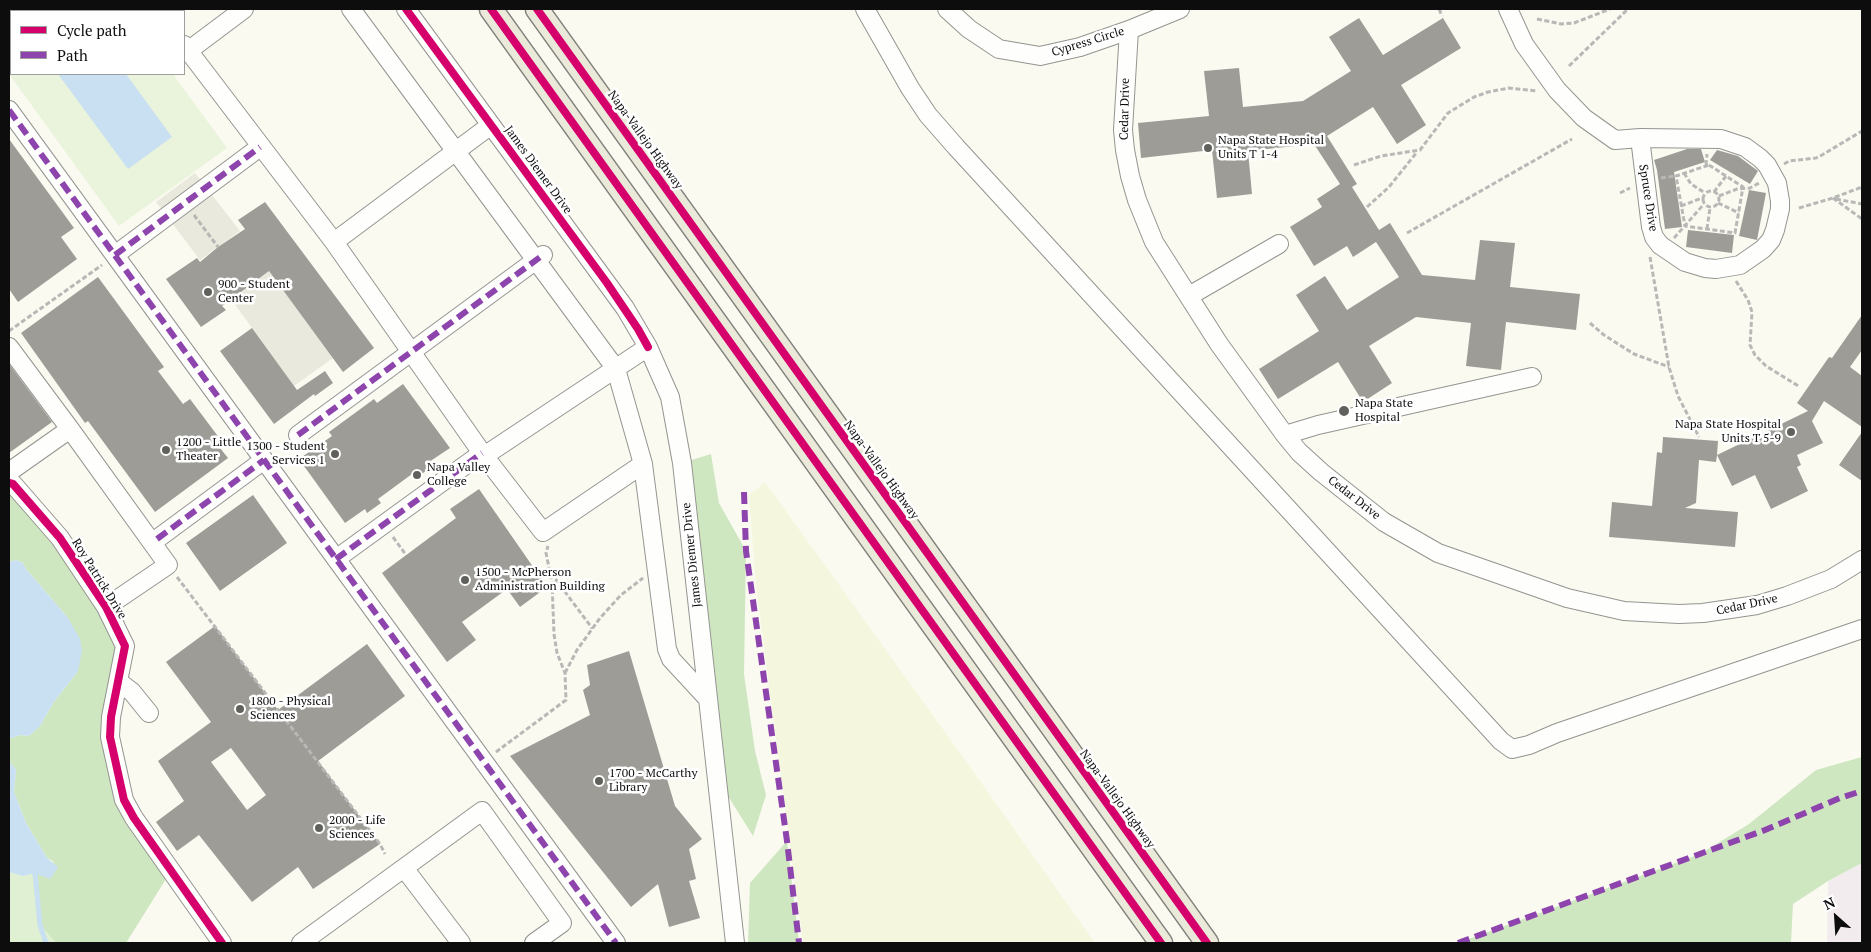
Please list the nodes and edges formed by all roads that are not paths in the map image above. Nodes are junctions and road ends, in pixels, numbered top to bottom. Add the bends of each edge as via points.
1 (244, 9) edge
2 (351, 9) edge
3 (406, 9) edge
4 (491, 9) edge
5 (537, 9) edge
6 (865, 9) edge
7 (947, 9) edge
8 (1180, 9) edge
9 (1508, 9) edge
10 (1129, 30) junction
11 (186, 48) edge
12 (9, 110) edge
13 (491, 125) junction
14 (1640, 138) junction
15 (260, 147) junction
16 (457, 150) junction
17 (334, 242) junction
18 (1279, 244) dead end
19 (115, 255) junction
20 (540, 257) junction
21 (1189, 296) junction
22 (9, 347) edge
23 (648, 347) junction
24 (410, 351) junction
25 (616, 369) junction
26 (1532, 377) dead end
27 (70, 429) junction
28 (298, 435) dead end
29 (1285, 435) junction
30 (483, 454) junction
31 (264, 460) junction
32 (643, 464) junction
33 (9, 472) edge
34 (9, 482) edge
35 (158, 539) dead end
36 (336, 559) junction
37 (1862, 560) edge
38 (106, 608) junction
39 (1862, 629) edge
40 (119, 682) junction
41 (707, 698) junction
42 (149, 714) dead end
43 (404, 868) junction
44 (1152, 934) edge
45 (222, 943) edge
46 (301, 943) edge
47 (461, 943) edge
48 (534, 943) edge
49 (616, 943) edge
50 (735, 943) edge
51 (1162, 943) edge
52 (1207, 943) edge

1 - 11 street
2 - 16 street
3 - 13 street, James Diemer Drive
4 - 44 main road
5 - 52 main road, Napa-Vallejo Highway
6 - 39 street via 928,115 1501,741 1512,749
7 - 10 street, Cypress Circle via 999,49 1040,56 1080,47
8 - 10 street, Cypress Circle
9 - 14 street, Spruce Drive via 1524,44 1557,90 1584,118 1615,140
10 - 21 street, Cedar Drive via 1123,130 1130,176 1154,242
11 - 15 street
12 - 19 street
13 - 16 street
13 - 23 street, James Diemer Drive via 625,308
14 - 14 street, Spruce Drive via 1651,227 1657,248 1686,262 1716,269 1740,265 1758,254 1771,240 1780,210 1777,183 1760,158 1750,150 1721,139
15 - 17 street
15 - 19 street
16 - 17 street
16 - 20 street
17 - 24 street
18 - 21 street
19 - 31 street
20 - 24 street
20 - 25 street
21 - 29 street, Cedar Drive via 1219,344
22 - 27 street
23 - 25 street
23 - 41 street, James Diemer Drive via 667,390 676,421
24 - 28 street
24 - 30 street
25 - 30 street
25 - 32 street
26 - 29 street
27 - 33 street
27 - 38 street via 168,565
29 - 37 street, Cedar Drive via 1299,452 1349,496 1384,522 1438,553 1567,598 1624,611 1704,613 1757,605 1831,579
30 - 32 street via 543,532
30 - 36 street
31 - 35 street
31 - 36 street
32 - 41 street via 668,654
34 - 38 street, Roy Patrick Drive via 60,538
36 - 49 street
38 - 40 street, Roy Patrick Drive via 125,646
40 - 42 street via 132,692
40 - 45 street, Roy Patrick Drive via 110,737 124,800
41 - 50 street, James Diemer Drive
43 - 46 street
43 - 47 street
43 - 48 street via 482,811 562,923
44 - 51 main road

